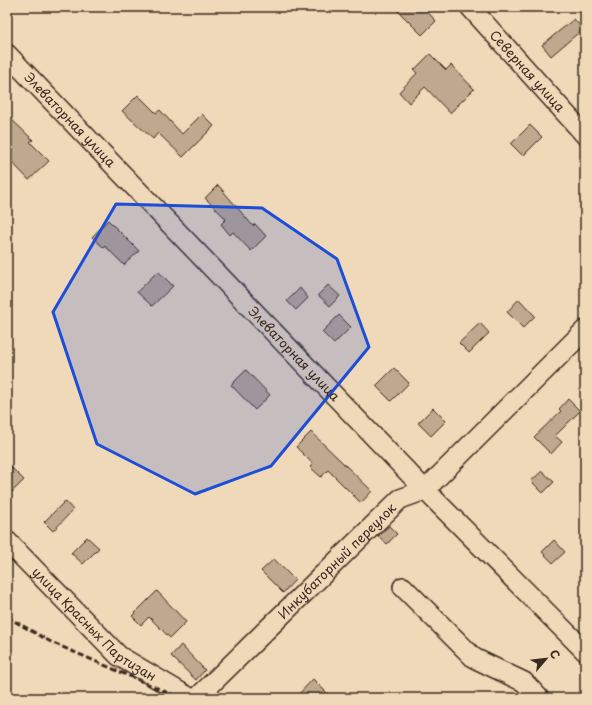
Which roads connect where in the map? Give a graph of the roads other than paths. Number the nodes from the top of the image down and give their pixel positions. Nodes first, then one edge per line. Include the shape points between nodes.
1 (476, 9) edge
2 (7, 54) edge
3 (585, 135) edge
4 (585, 330) edge
5 (425, 490) junction
6 (7, 541) edge
7 (403, 587) dead end
8 (585, 651) edge
9 (190, 698) edge
10 (197, 698) edge
11 (540, 698) edge

1 - 3 street, Северная улица
2 - 5 street, Элеваторная улица
4 - 5 street, Инкубаторный переулок
5 - 8 street, Элеваторная улица
5 - 10 street, Инкубаторный переулок via 400,499
6 - 9 street, улица Красных Партизан via 119,656
7 - 11 street via 474,658 524,682

